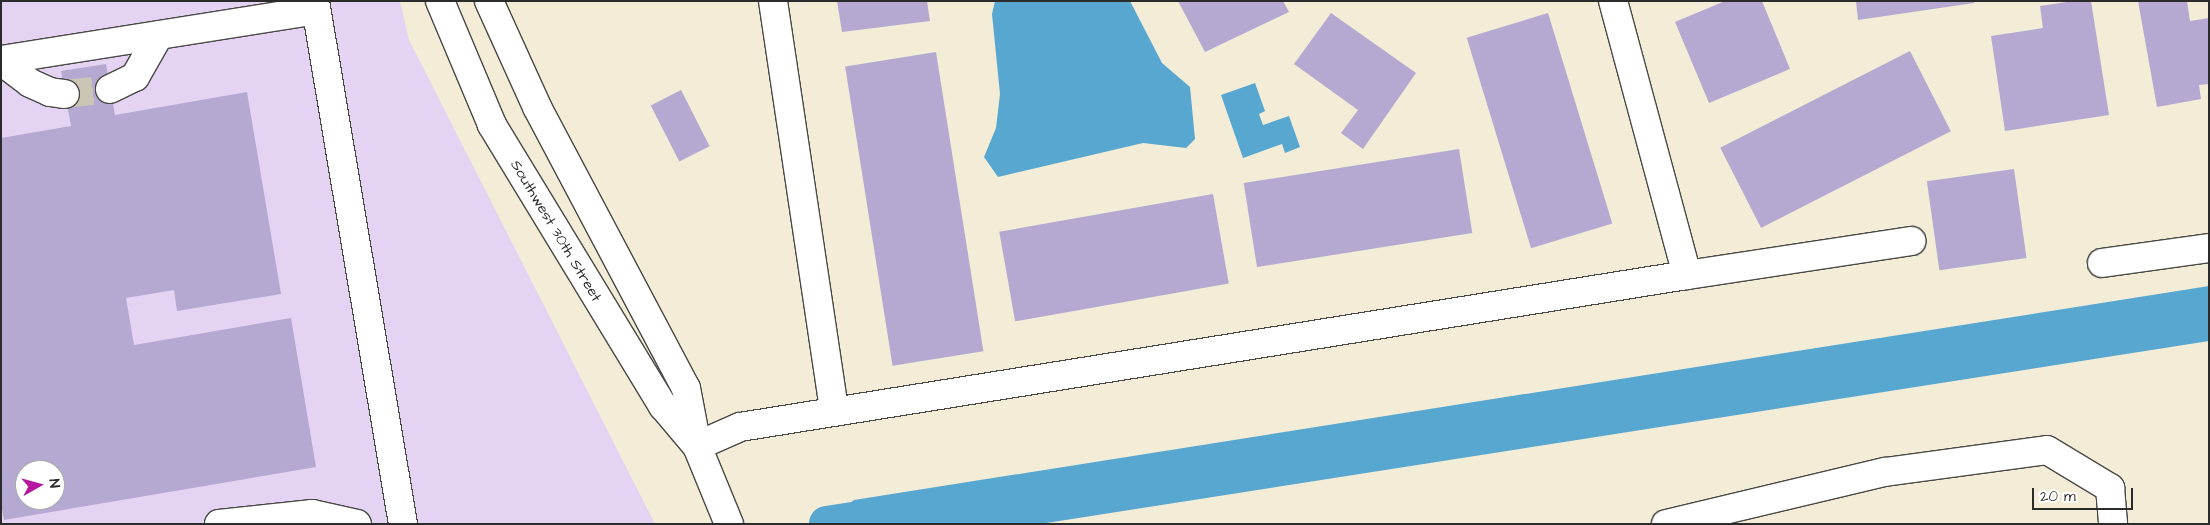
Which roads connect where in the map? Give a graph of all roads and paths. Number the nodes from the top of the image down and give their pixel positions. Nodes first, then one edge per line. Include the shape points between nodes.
1 (440, 1) edge
2 (489, 1) edge
3 (773, 1) edge
4 (1613, 1) edge
5 (316, 6) edge
6 (159, 35) junction
7 (1, 61) edge
8 (110, 90) tunnel mouth
9 (65, 94) tunnel mouth
10 (1911, 241) dead end
11 (2209, 248) edge
12 (2102, 264) dead end
13 (1687, 275) junction
14 (834, 411) junction
15 (698, 446) junction
16 (219, 524) edge
17 (357, 524) edge
18 (403, 524) edge
19 (729, 524) edge
20 (1666, 524) edge
21 (2113, 524) edge

1 - 15 street, Southwest 30th Street via 492,125 663,406
2 - 15 street, Southwest 30th Street via 537,107 686,388
3 - 14 street
4 - 13 street
5 - 6 street
5 - 18 street
6 - 7 street
6 - 8 street via 135,77
7 - 9 street via 30,83 50,92
10 - 13 street
11 - 12 street
13 - 14 street
14 - 15 street via 740,427
15 - 19 street, Southwest 30th Street
16 - 17 street via 312,514
20 - 21 street via 1885,472 2047,450 2110,488

